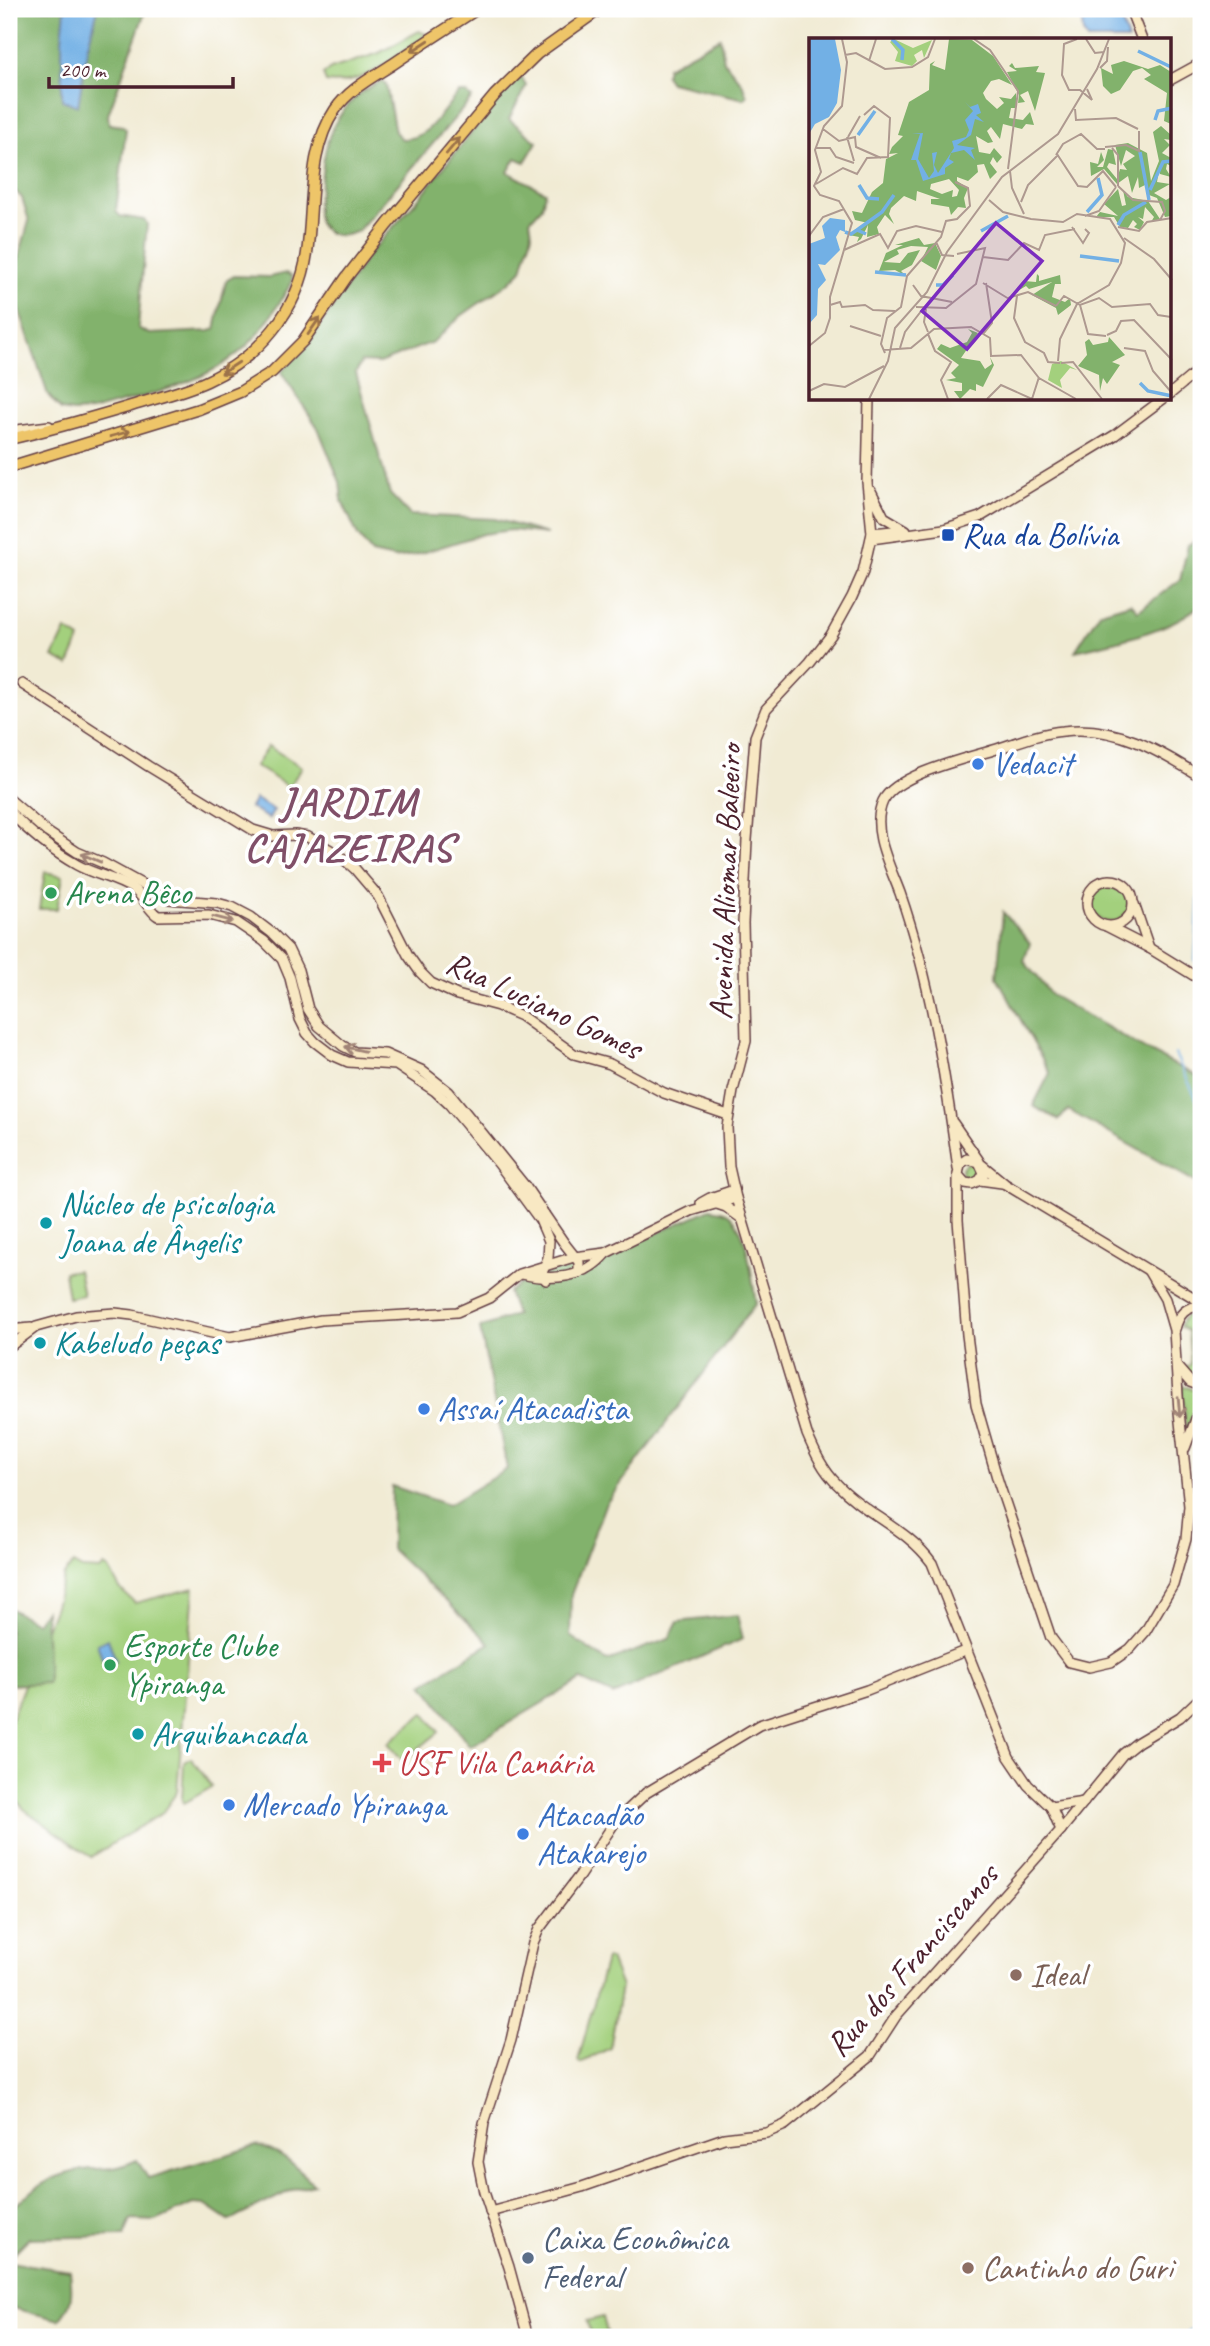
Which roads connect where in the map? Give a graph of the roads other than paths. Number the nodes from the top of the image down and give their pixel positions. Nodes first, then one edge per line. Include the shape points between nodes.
1 (477, 9) edge
2 (600, 9) edge
3 (1130, 9) edge
4 (1141, 38) edge
5 (1201, 63) edge
6 (1172, 79) edge
7 (1201, 368) edge
8 (1172, 392) edge
9 (869, 401) edge
10 (1160, 401) edge
11 (64, 425) junction
12 (9, 431) edge
13 (9, 439) edge
14 (11, 468) edge
15 (867, 482) junction
16 (903, 533) junction
17 (871, 536) junction
18 (866, 562) junction
19 (23, 684) dead end
20 (1200, 776) edge
21 (9, 799) edge
22 (9, 811) edge
23 (167, 897) junction
24 (1134, 903) junction
25 (152, 909) junction
26 (167, 918) junction
27 (1104, 925) junction
28 (1149, 948) junction
29 (1201, 980) edge
30 (728, 1115) junction
31 (952, 1122) junction
32 (980, 1163) junction
33 (729, 1167) junction
34 (958, 1172) junction
35 (976, 1182) junction
36 (1005, 1184) junction
37 (735, 1194) junction
38 (712, 1200) junction
39 (959, 1200) junction
40 (742, 1219) junction
41 (607, 1253) junction
42 (574, 1257) junction
43 (545, 1265) junction
44 (1147, 1270) junction
45 (579, 1273) junction
46 (519, 1274) junction
47 (545, 1280) junction
48 (1201, 1304) edge
49 (36, 1327) junction
50 (1174, 1330) junction
51 (9, 1331) edge
52 (9, 1347) edge
53 (1177, 1365) junction
54 (1201, 1386) edge
55 (1201, 1406) edge
56 (1184, 1449) junction
57 (965, 1651) junction
58 (1201, 1697) edge
59 (1085, 1802) junction
60 (1051, 1807) junction
61 (1061, 1830) junction
62 (490, 2212) junction
63 (528, 2337) edge

1 -> 11 main road via 361,85 331,116 316,159 302,277 268,337 239,363 207,381
14 -> 2 main road via 221,401 272,372 303,341 387,225 495,95 537,54
3 - 4 main road
5 - 6 main road
7 - 8 main road
9 - 15 main road, Avenida Aliomar Baleeiro
10 - 16 main road via 1115,435 980,517 955,527
11 - 12 main road
11 - 13 main road
15 - 16 main road via 884,517
15 - 17 main road, Avenida Aliomar Baleeiro
16 - 17 main road
16 - 18 main road via 881,545
17 - 18 main road, Avenida Aliomar Baleeiro
18 - 30 main road, Avenida Aliomar Baleeiro via 831,635 766,709 757,728 744,915 746,1041
19 - 30 main road, Rua Luciano Gomes via 253,830 308,837 339,855 378,897 408,955 431,983 521,1016 574,1054 611,1064 672,1097
20 - 31 main road via 1130,738 1075,730 1049,733 926,772 889,792 880,813 881,840 925,976
23 -> 21 main road via 77,852
22 - 25 main road via 46,845 79,866 133,889
23 - 25 main road via 155,897
23 - 26 main road via 173,906
42 -> 23 main road via 525,1186 449,1092 421,1070 385,1054 355,1052 319,1026 308,1009 288,949 272,933 232,907
24 - 27 main road via 1124,921
24 - 27 main road via 1123,883 1100,882 1087,901 1091,916
24 - 28 main road
25 - 26 main road
26 -> 43 main road via 209,915 236,922 282,959 300,1019 315,1042 348,1062 396,1065 435,1091 499,1164 540,1220 549,1241
27 - 28 main road
28 - 29 main road
30 - 33 main road, Avenida Aliomar Baleeiro
31 - 32 main road
31 - 34 main road
32 - 34 main road via 967,1159
32 - 35 main road via 984,1173
32 - 36 main road
33 - 37 main road, Avenida Aliomar Baleeiro
33 - 38 main road
34 - 35 main road via 965,1183
34 - 39 main road
35 - 36 main road
35 - 39 main road
36 - 44 main road
37 - 38 main road
37 - 40 main road, Avenida Aliomar Baleeiro
38 - 40 main road
38 - 41 main road
39 - 56 main road via 976,1404 1051,1638 1069,1662 1101,1666 1122,1655 1144,1632 1173,1585 1186,1539 1189,1506
40 - 57 main road, Avenida Aliomar Baleeiro via 815,1453 842,1489 924,1552 940,1581
41 - 42 main road
41 - 45 main road
42 - 43 main road
42 - 45 main road via 580,1264
43 - 46 main road
43 - 47 main road via 541,1273
44 - 48 main road
44 - 50 main road via 1165,1299
45 - 47 main road
46 - 47 main road
46 - 49 main road via 489,1298 457,1311 321,1320 242,1336 115,1313 76,1316
48 - 50 main road via 1186,1308
49 - 51 main road
49 - 52 main road
50 - 53 main road
53 - 54 main road via 1190,1382
53 -> 56 main road
55 - 56 main road
57 - 60 main road, Avenida Aliomar Baleeiro via 1015,1768
57 - 62 main road via 748,1730 646,1793 615,1822 533,1943 511,2040 480,2136 478,2162
58 - 59 main road, Rua dos Franciscanos via 1180,1717 1123,1754
59 - 60 main road
59 - 61 main road, Rua dos Franciscanos
60 - 61 main road
61 - 62 main road, Rua dos Franciscanos via 895,2016 870,2056 785,2125 766,2133 724,2138 582,2187
62 - 63 main road

